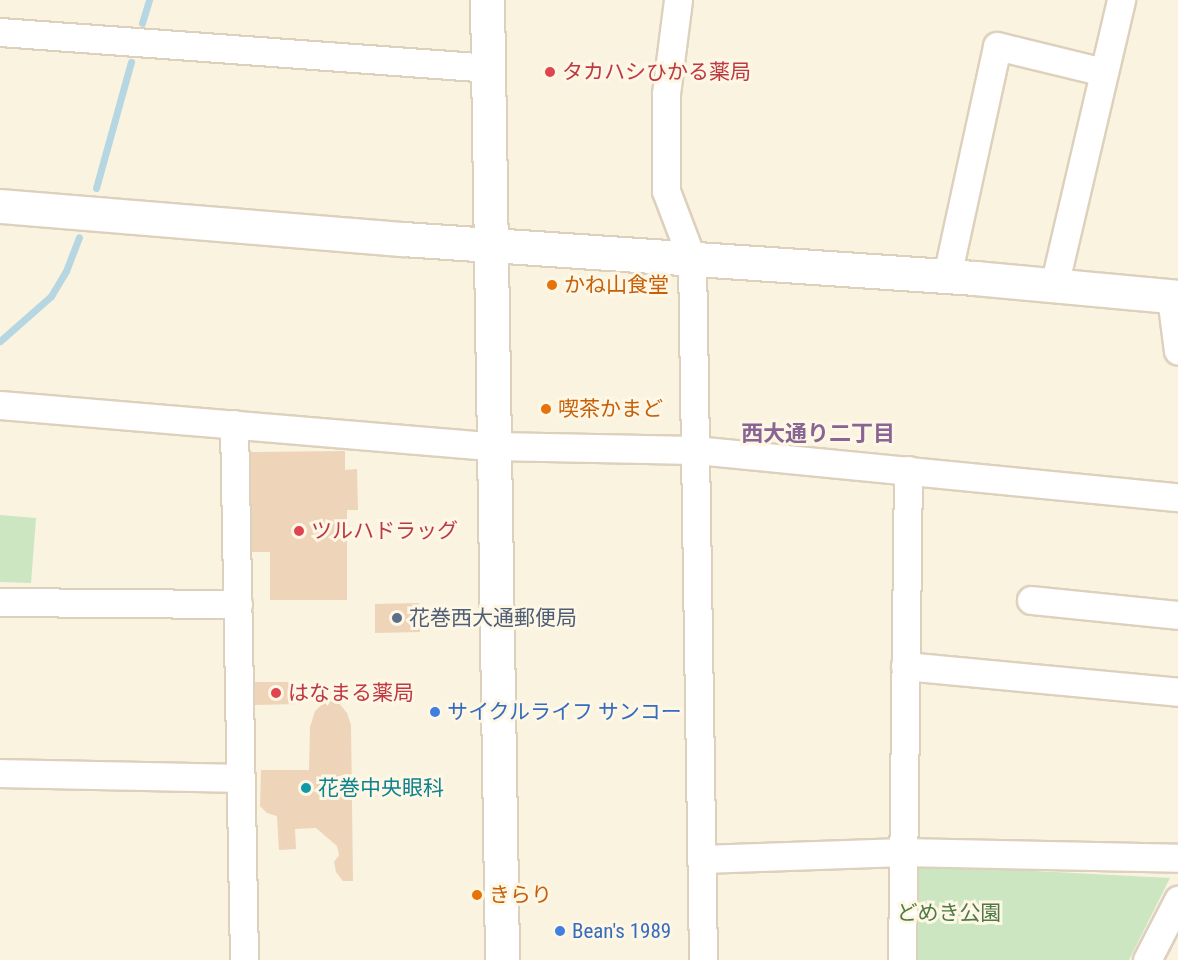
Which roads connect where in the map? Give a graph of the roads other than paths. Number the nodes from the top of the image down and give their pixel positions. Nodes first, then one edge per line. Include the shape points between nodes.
1 (487, 0) edge
2 (678, 0) edge
3 (1121, 0) edge
4 (0, 32) edge
5 (489, 68) junction
6 (1104, 72) junction
7 (0, 206) edge
8 (491, 244) junction
9 (692, 259) junction
10 (947, 276) junction
11 (1054, 286) junction
12 (1174, 297) edge
13 (1178, 351) edge
14 (0, 405) edge
15 (234, 424) junction
16 (492, 446) junction
17 (695, 450) junction
18 (908, 470) junction
19 (1178, 496) edge
20 (1031, 600) dead end
21 (0, 602) edge
22 (238, 604) junction
23 (1178, 615) edge
24 (905, 666) junction
25 (1178, 692) edge
26 (0, 773) edge
27 (241, 778) junction
28 (903, 852) junction
29 (1178, 858) edge
30 (702, 859) junction
31 (1178, 900) edge
32 (244, 960) edge
33 (502, 960) edge
34 (703, 960) edge
35 (902, 960) edge
36 (1147, 960) edge

1 - 5 street
2 - 9 street via 666,94 666,190
3 - 6 street
4 - 5 street
5 - 8 street
6 - 10 street via 996,46
6 - 11 street
7 - 8 street
8 - 9 street
8 - 16 street
9 - 10 street
9 - 17 street
10 - 11 street
11 - 12 street
12 - 13 street
14 - 15 street
15 - 16 street
15 - 22 street
16 - 17 street
16 - 33 street
17 - 18 street
17 - 30 street
18 - 19 street
18 - 24 street
20 - 23 street
21 - 22 street
22 - 27 street
24 - 25 street
24 - 28 street
26 - 27 street
27 - 32 street
28 - 29 street
28 - 30 street
28 - 35 street
30 - 34 street
31 - 36 street

